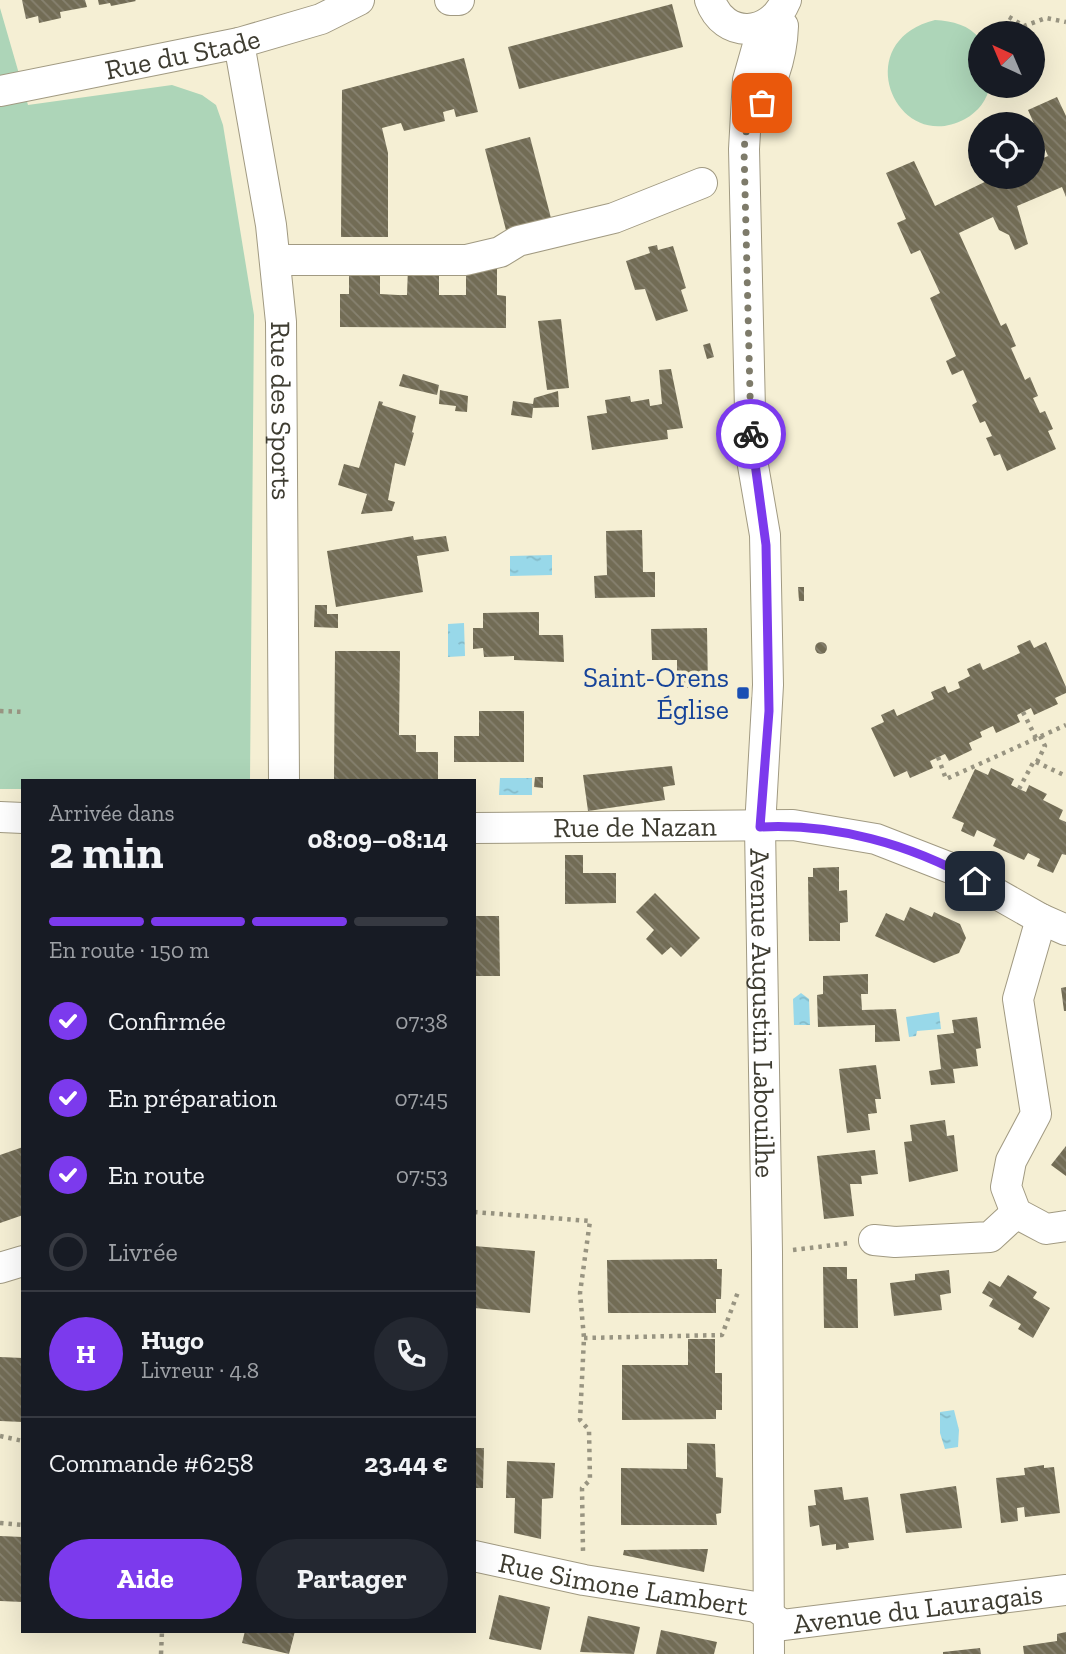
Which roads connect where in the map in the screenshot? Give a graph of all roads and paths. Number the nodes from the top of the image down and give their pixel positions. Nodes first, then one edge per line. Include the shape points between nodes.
1 (359, 0) edge
2 (450, 0) edge
3 (459, 0) edge
4 (717, 11) edge
5 (775, 15) edge
6 (1009, 18) dead end
7 (1066, 22) edge
8 (239, 43) junction
9 (748, 80) junction
10 (0, 91) edge
11 (747, 125) junction
12 (702, 183) dead end
13 (275, 260) junction
14 (0, 711) edge
15 (24, 712) dead end
16 (1023, 712) dead end
17 (1066, 725) edge
18 (1038, 737) junction
19 (938, 757) dead end
20 (1037, 762) junction
21 (1066, 776) edge
22 (284, 779) edge
23 (1019, 789) dead end
24 (0, 817) edge
25 (21, 818) edge
26 (760, 827) junction
27 (476, 828) edge
28 (1053, 924) edge
29 (476, 1212) edge
30 (1016, 1213) junction
31 (1066, 1226) edge
32 (874, 1240) joint
33 (812, 1249) dead end
34 (21, 1262) edge
35 (0, 1268) edge
36 (767, 1276) junction
37 (584, 1338) junction
38 (0, 1436) edge
39 (21, 1441) edge
40 (0, 1523) edge
41 (21, 1525) edge
42 (476, 1556) edge
43 (584, 1580) junction
44 (1066, 1590) edge
45 (770, 1618) junction
46 (162, 1633) edge
47 (161, 1654) edge
48 (769, 1654) edge

1 - 8 street, Rue du Stade via 321,19
2 - 3 street
4 - 5 street via 736,28
4 - 9 street, Avenue Augustin Labouilhe
5 - 9 street, Avenue Augustin Labouilhe
5 - 11 street via 783,26 782,50 762,103
6 - 7 path via 1024,26 1046,18
8 - 10 street, Rue du Stade
8 - 13 street, Rue des Sports
9 - 11 street, Avenue Augustin Labouilhe
11 - 26 street, Avenue Augustin Labouilhe via 751,454 765,536 768,685
12 - 13 street via 614,218 518,241 500,252 466,260
13 - 22 street, Rue des Sports via 281,322
14 - 15 path
16 - 18 path
17 - 18 path
18 - 19 path via 946,779
18 - 20 path via 1045,746
20 - 21 path
20 - 23 path
24 - 25 street
26 - 27 street, Rue de Nazan
26 - 28 street, Rue de Nazan via 793,825 876,839 953,869
26 - 36 street, Avenue Augustin Labouilhe
28 - 30 street via 1018,999 1036,1114 1011,1161 1006,1187
29 - 37 path via 590,1221 580,1293
30 - 31 street via 1046,1229
30 - 32 street via 990,1237
32 - 33 path
34 - 35 street
36 - 37 path via 742,1283 722,1335
36 - 45 street, Avenue Augustin Labouilhe
37 - 43 path via 580,1420 589,1430 590,1480 582,1488
38 - 39 path
40 - 41 path
42 - 43 street, Rue Simone Lambert
43 - 45 street, Rue Simone Lambert via 756,1606
44 - 45 street, Avenue du Lauragais via 783,1625
45 - 48 street, Avenue Augustin Labouilhe
46 - 47 path

